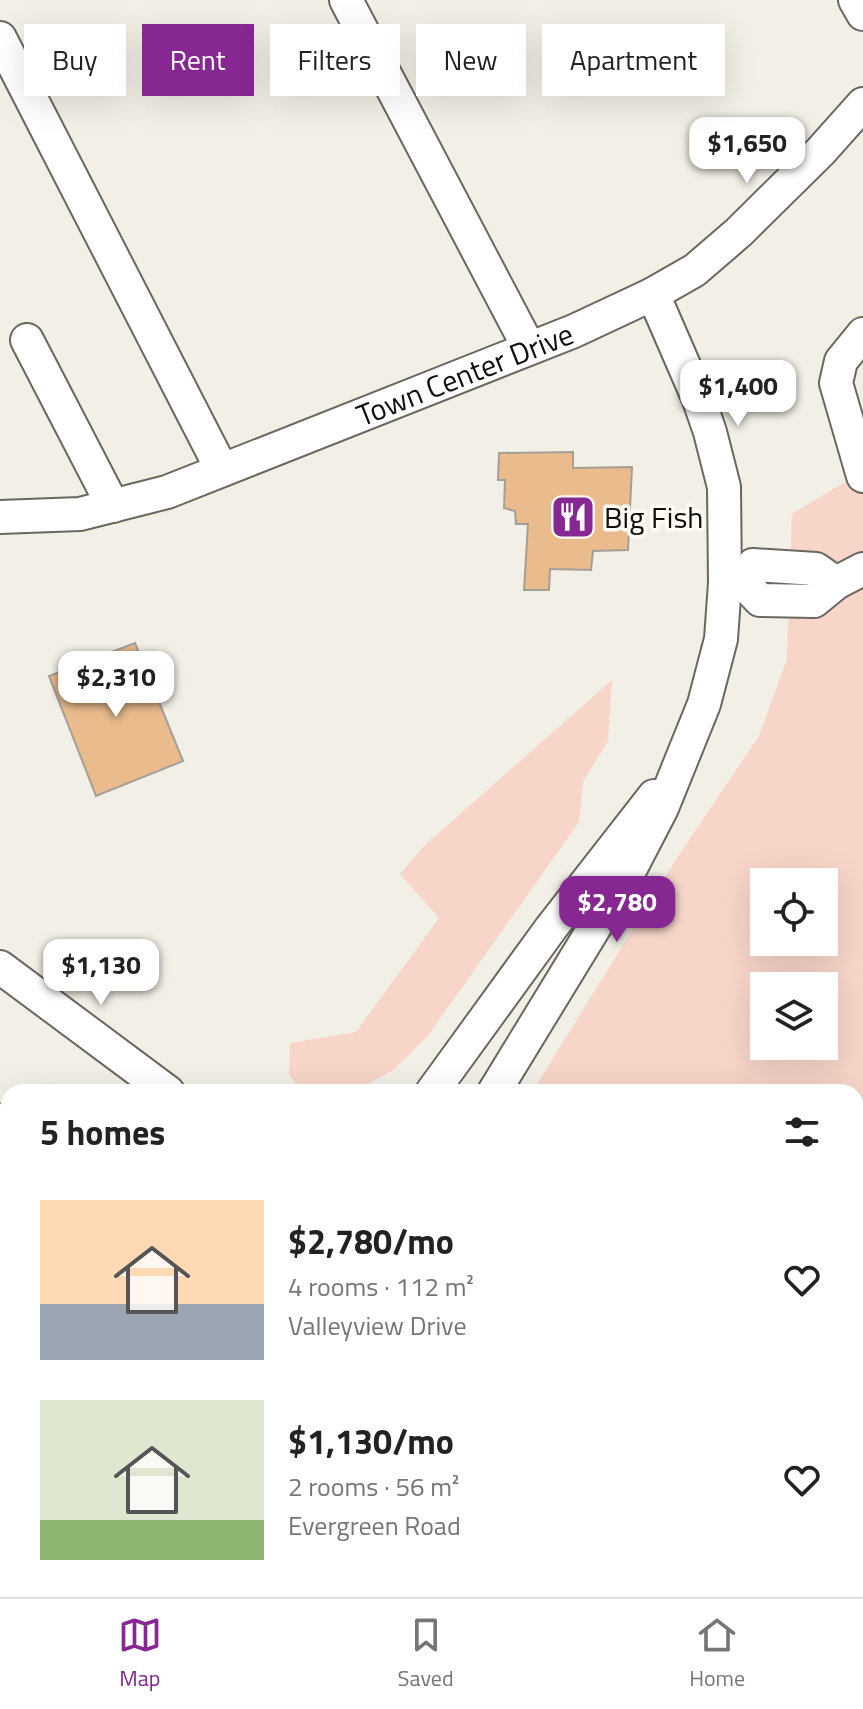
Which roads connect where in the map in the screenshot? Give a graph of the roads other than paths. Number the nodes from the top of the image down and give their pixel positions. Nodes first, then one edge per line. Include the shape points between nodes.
1 (346, 0) edge
2 (855, 0) edge
3 (863, 14) edge
4 (0, 38) edge
5 (863, 104) edge
6 (653, 294) junction
7 (863, 334) edge
8 (27, 340) dead end
9 (529, 348) junction
10 (222, 470) junction
11 (863, 476) edge
12 (113, 506) junction
13 (0, 517) edge
14 (850, 576) edge
15 (734, 583) junction
16 (679, 766) junction
17 (0, 967) edge
18 (157, 1084) edge
19 (434, 1084) edge
20 (499, 1084) edge

1 - 9 street
2 - 3 street
4 - 10 street
5 - 6 street, Town Center Drive via 739,232 695,270
6 - 9 street, Town Center Drive
6 - 15 street via 710,432 724,487
7 - 11 street via 841,361 836,383
8 - 12 street
9 - 10 street, Town Center Drive
10 - 12 street, Town Center Drive
12 - 13 street, Town Center Drive via 65,515
14 - 15 street via 753,565
15 - 16 street via 704,704
16 - 19 street
16 - 20 street via 632,866
17 - 18 street

